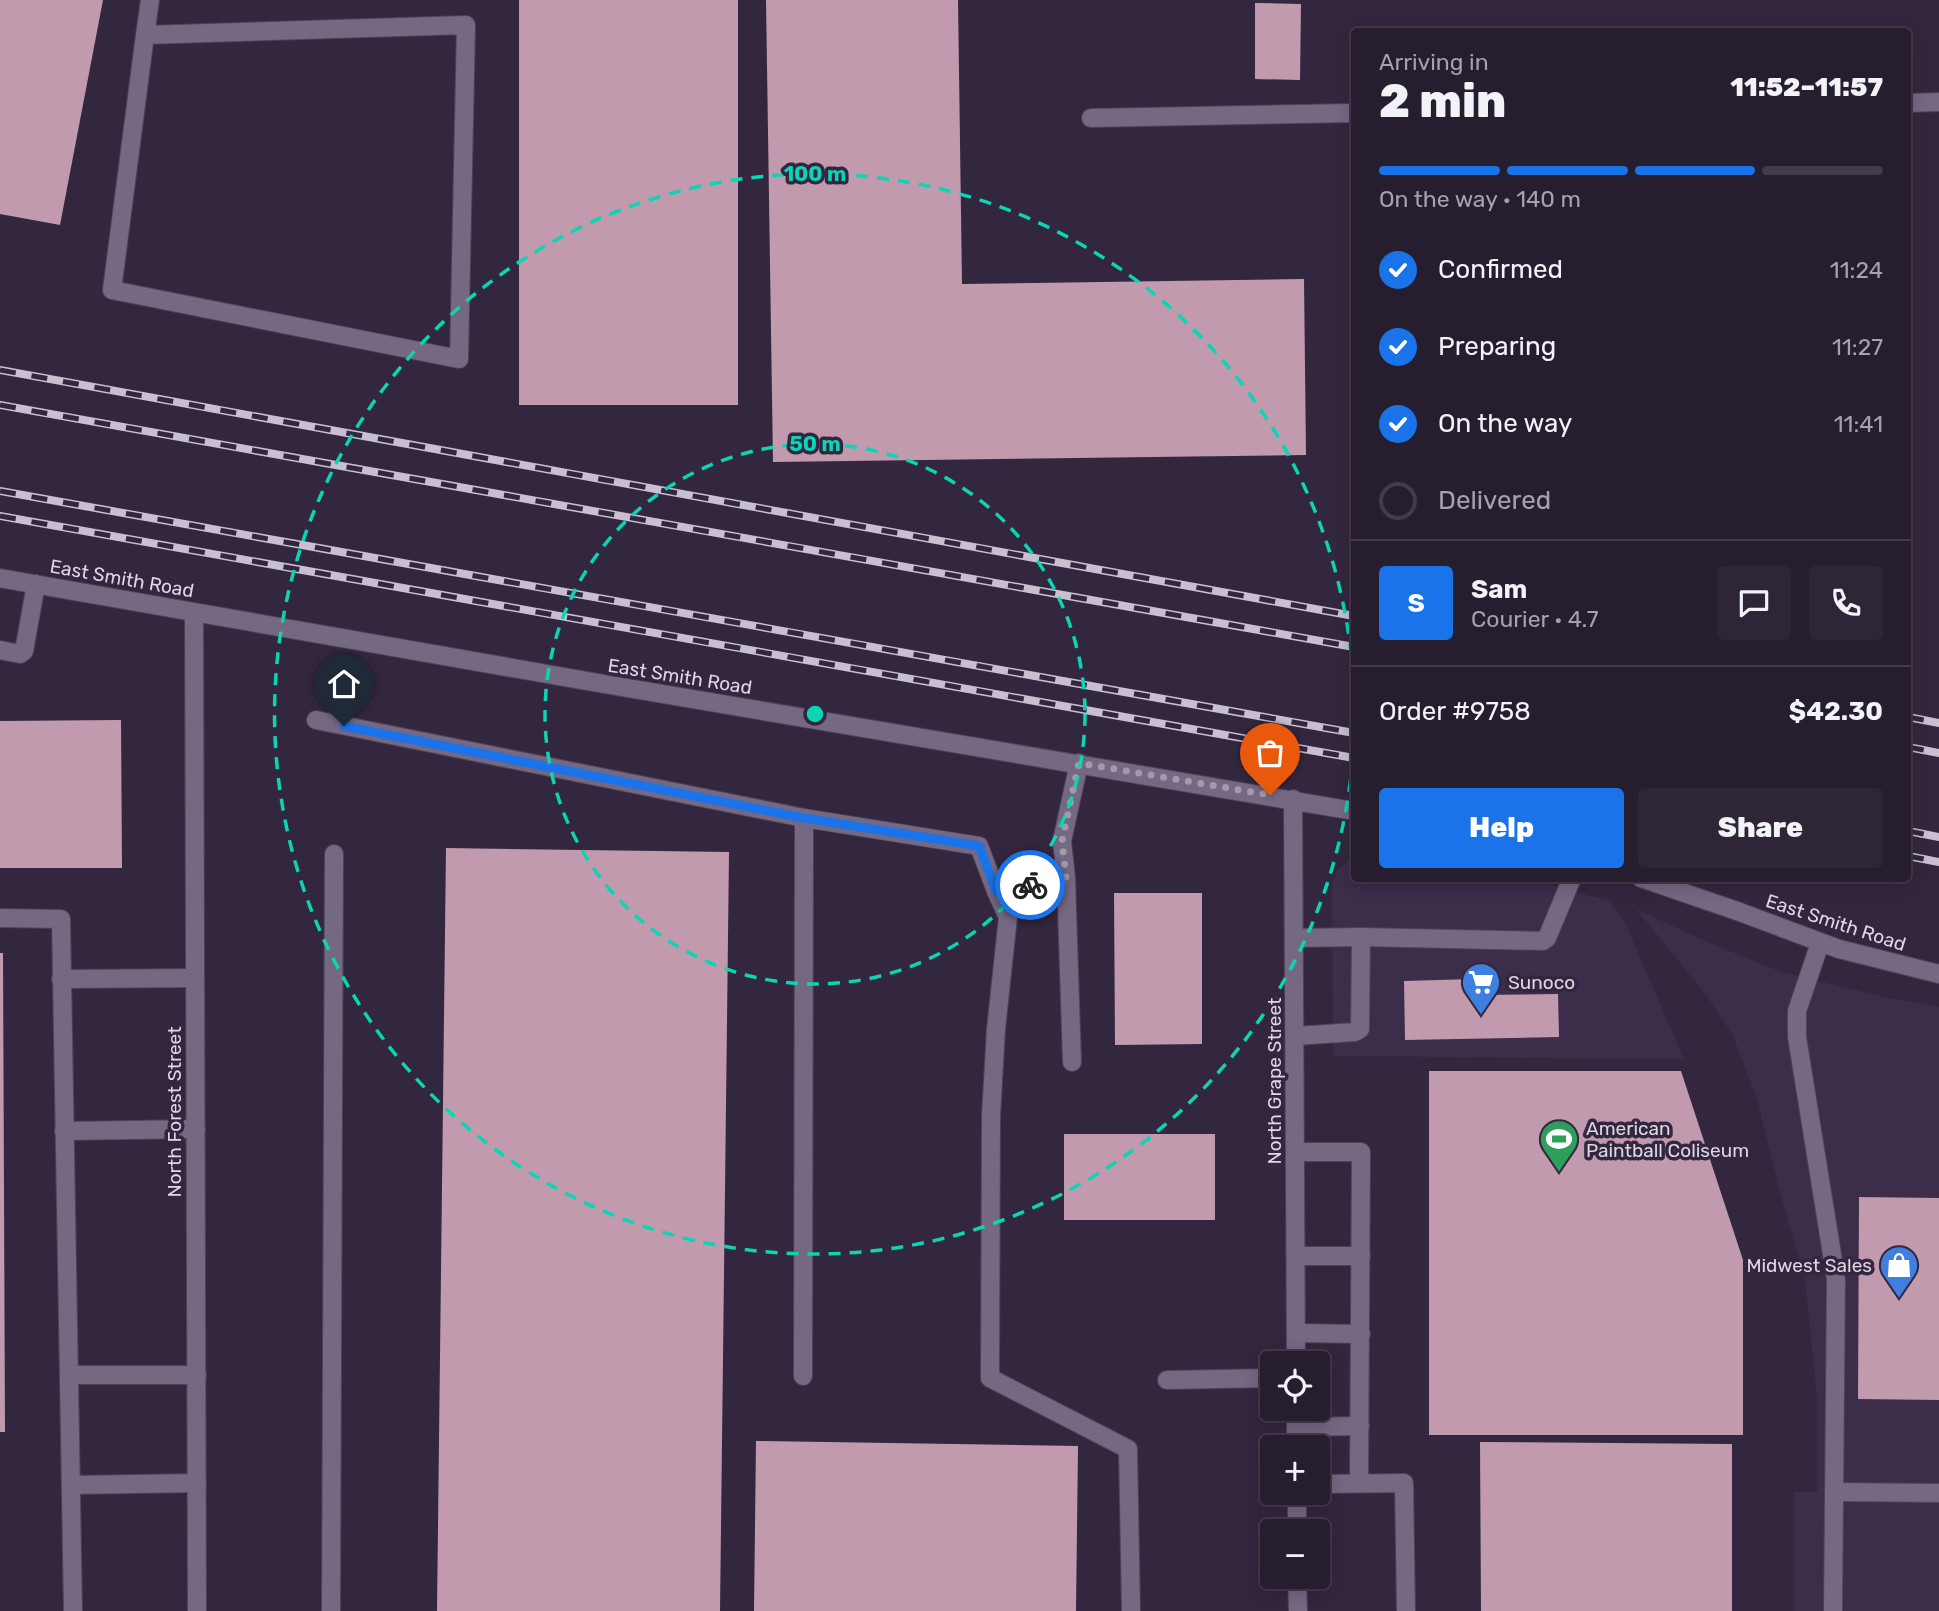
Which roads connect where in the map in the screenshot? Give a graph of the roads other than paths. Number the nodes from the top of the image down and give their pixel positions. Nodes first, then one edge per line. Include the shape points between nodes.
1 (150, 0) edge
2 (145, 35) junction
3 (1939, 102) edge
4 (1911, 103) edge
5 (1351, 113) edge
6 (1091, 118) dead end
7 (0, 578) edge
8 (36, 584) junction
9 (194, 613) junction
10 (0, 650) edge
11 (316, 720) dead end
12 (1079, 763) junction
13 (1293, 799) junction
14 (1351, 810) edge
15 (804, 818) junction
16 (334, 854) dead end
17 (1066, 878) junction
18 (1570, 882) edge
19 (1653, 882) edge
20 (996, 891) junction
21 (0, 918) edge
22 (1361, 937) junction
23 (1294, 938) junction
24 (1820, 943) junction
25 (1939, 974) edge
26 (195, 978) junction
27 (61, 979) junction
28 (1295, 1036) junction
29 (1072, 1062) dead end
30 (196, 1129) junction
31 (64, 1131) junction
32 (1295, 1152) junction
33 (1361, 1255) junction
34 (1296, 1256) junction
35 (1296, 1334) junction
36 (1361, 1334) junction
37 (1296, 1351) edge
38 (197, 1375) junction
39 (69, 1376) junction
40 (803, 1376) dead end
41 (1260, 1378) edge
42 (1167, 1380) dead end
43 (1320, 1421) edge
44 (1360, 1426) junction
45 (197, 1483) junction
46 (1359, 1483) junction
47 (1330, 1484) edge
48 (71, 1485) junction
49 (1834, 1492) junction
50 (1939, 1493) edge
51 (1297, 1589) edge
52 (73, 1611) edge
53 (197, 1611) edge
54 (331, 1611) edge
55 (1131, 1611) edge
56 (1298, 1611) edge
57 (1406, 1611) edge
58 (1833, 1611) edge

1 - 2 street
2 - 2 street via 112,290 459,359 466,25
3 - 4 street
5 - 6 street
7 - 8 street, East Smith Road
8 - 9 street, East Smith Road
8 - 10 street via 24,651
9 - 12 street, East Smith Road
9 - 26 street, North Forest Street
11 - 15 street
12 - 13 street, East Smith Road
12 - 17 street via 1062,841
13 - 14 street, East Smith Road
13 - 23 street, North Grape Street
15 - 20 street via 979,846
15 - 40 street
16 - 54 street
17 - 20 street
17 - 29 street
18 - 22 street via 1543,941
19 - 24 street, East Smith Road
20 - 55 street via 1008,917 991,1116 989,1378 1128,1449
21 - 27 street via 61,919
22 - 23 street
22 - 28 street via 1360,1029
23 - 28 street, North Grape Street
24 - 25 street, East Smith Road
24 - 49 street via 1797,1012 1797,1037 1836,1279
26 - 27 street
26 - 30 street, North Forest Street
27 - 31 street
28 - 32 street, North Grape Street
30 - 31 street
30 - 38 street, North Forest Street
31 - 39 street
32 - 33 street via 1361,1152
32 - 34 street, North Grape Street
33 - 34 street
33 - 36 street
34 - 35 street, North Grape Street
35 - 36 street
35 - 37 street, North Grape Street
36 - 44 street
38 - 39 street
38 - 45 street, North Forest Street
39 - 48 street
41 - 42 street
43 - 44 street
44 - 46 street
45 - 48 street
45 - 53 street, North Forest Street
46 - 47 street
46 - 57 street via 1405,1483
48 - 52 street
49 - 50 street
49 - 58 street
51 - 56 street

